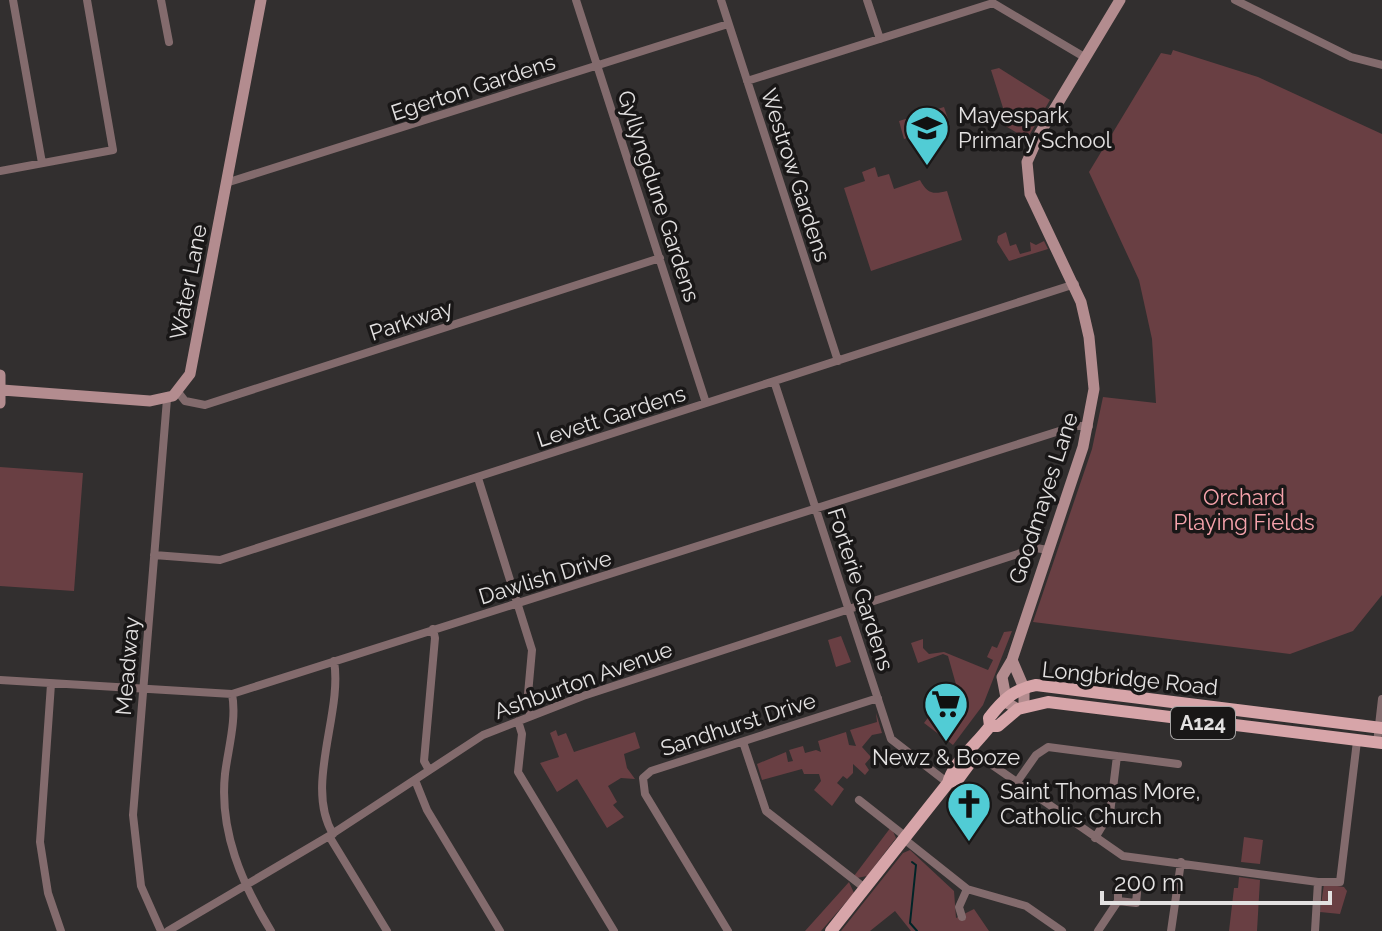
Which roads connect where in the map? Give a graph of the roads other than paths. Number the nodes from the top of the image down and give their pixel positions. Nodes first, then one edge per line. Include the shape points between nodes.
1 (13, 0) edge
2 (87, 0) edge
3 (161, 0) edge
4 (261, 0) edge
5 (576, 0) edge
6 (721, 0) edge
7 (867, 0) edge
8 (1120, 0) edge
9 (1235, 0) edge
10 (985, 2) edge
11 (728, 24) junction
12 (880, 39) junction
13 (169, 42) dead end
14 (1086, 58) junction
15 (1382, 65) edge
16 (598, 66) junction
17 (747, 81) junction
18 (42, 163) junction
19 (0, 171) edge
20 (229, 182) junction
21 (660, 258) junction
22 (1075, 284) junction
23 (838, 361) junction
24 (0, 375) edge
25 (774, 381) junction
26 (2, 390) junction
27 (178, 392) junction
28 (167, 399) junction
29 (0, 403) edge
30 (706, 403) junction
31 (1089, 426) junction
32 (478, 478) junction
33 (816, 510) junction
34 (1048, 550) junction
35 (154, 555) junction
36 (518, 604) junction
37 (849, 608) junction
38 (433, 629) junction
39 (1012, 660) junction
40 (334, 661) junction
41 (0, 680) edge
42 (51, 684) junction
43 (1024, 688) junction
44 (143, 690) junction
45 (232, 694) junction
46 (878, 698) junction
47 (1005, 699) junction
48 (1148, 699) junction
49 (1382, 699) edge
50 (1021, 708) junction
51 (1146, 715) junction
52 (531, 716) junction
53 (518, 721) junction
54 (990, 726) junction
55 (1380, 727) edge
56 (1357, 741) junction
57 (743, 742) junction
58 (1380, 743) edge
59 (970, 753) junction
60 (1117, 756) junction
61 (1178, 764) dead end
62 (429, 770) junction
63 (415, 780) junction
64 (1017, 782) junction
65 (948, 783) junction
66 (859, 800) dead end
67 (331, 835) junction
68 (905, 838) junction
69 (1095, 838) junction
70 (1181, 862) junction
71 (1318, 882) junction
72 (244, 886) junction
73 (866, 889) junction
74 (967, 889) junction
75 (1137, 893) dead end
76 (962, 917) dead end
77 (61, 931) edge
78 (161, 931) edge
79 (168, 931) edge
80 (271, 931) edge
81 (387, 931) edge
82 (500, 931) edge
83 (614, 931) edge
84 (728, 931) edge
85 (831, 931) edge
86 (1062, 931) edge
87 (1098, 931) edge
88 (1171, 931) edge
89 (1315, 931) edge

1 - 18 street
2 - 18 street via 113,150
3 - 13 street
4 - 20 main road, Water Lane
5 - 16 street, Gyllyngdune Gardens
6 - 11 street, Westrow Gardens
7 - 12 street
8 - 14 main road, Goodmayes Lane
9 - 15 street via 1351,57
10 - 12 street
10 - 14 street via 1001,5
11 - 16 street, Egerton Gardens
11 - 17 street, Westrow Gardens
12 - 17 street
14 - 22 main road, Goodmayes Lane via 1033,147 1026,173 1030,194
16 - 20 street, Egerton Gardens
16 - 21 street, Gyllyngdune Gardens
17 - 23 street, Westrow Gardens
18 - 19 street
20 - 27 main road, Water Lane via 190,374
21 - 27 street, Parkway via 205,405 185,401
21 - 30 street, Gyllyngdune Gardens
22 - 23 street, Levett Gardens
22 - 31 main road, Goodmayes Lane via 1093,366
23 - 25 street, Levett Gardens
24 - 26 main road
25 - 30 street, Levett Gardens
25 - 33 street, Forterie Gardens
26 - 28 main road
26 - 29 main road
27 - 28 main road
28 - 35 street, Meadway
30 - 32 street, Levett Gardens
31 - 33 street, Dawlish Drive via 1075,426
31 - 34 main road, Goodmayes Lane
32 - 35 street, Levett Gardens via 220,560
32 - 36 street
33 - 36 street, Dawlish Drive
33 - 37 street, Forterie Gardens
34 - 37 street, Ashburton Avenue via 1036,548
34 - 39 main road, Goodmayes Lane
35 - 44 street, Meadway
36 - 38 street, Dawlish Drive
36 - 52 street via 532,650 527,705
37 - 46 street, Forterie Gardens
37 - 52 street, Ashburton Avenue
38 - 40 street, Dawlish Drive
38 - 62 street via 424,761
39 - 43 main road
39 - 47 main road, Goodmayes Lane via 1002,677
40 - 45 street, Dawlish Drive
40 - 67 street via 324,791
41 - 42 street, Dawlish Drive
42 - 44 street, Dawlish Drive
42 - 77 street via 40,842
43 - 47 main road, Longbridge Road
43 - 48 main road, Longbridge Road / A124 via 1036,685
43 - 50 main road
44 - 45 street, Dawlish Drive
44 - 78 street, Meadway via 134,843 141,886
45 - 72 street via 227,822
46 - 57 street, Sandhurst Drive
46 - 65 street, Forterie Gardens via 893,741
47 - 50 main road
47 - 54 main road, Longbridge Road / A124 via 989,718
48 - 51 main road
48 - 55 main road, Longbridge Road / A124
49 - 55 street
50 - 51 main road, Longbridge Road / A124 via 1073,703
50 - 54 main road, Longbridge Road / A124 via 998,726
51 - 56 main road, Longbridge Road / A124
52 - 53 street, Ashburton Avenue
53 - 62 street, Ashburton Avenue via 483,735
53 - 83 street via 518,772
54 - 59 main road, Longbridge Road / A124
55 - 58 street
56 - 58 main road, Longbridge Road / A124
56 - 71 street via 1340,882
57 - 73 street via 768,814
57 - 84 street, Sandhurst Drive via 651,771 642,782
59 - 64 street
59 - 65 main road, Longbridge Road / A124 via 962,756
60 - 61 street
60 - 64 street via 1048,747
60 - 69 street via 1110,813
62 - 63 street, Ashburton Avenue
63 - 67 street, Ashburton Avenue
63 - 82 street via 427,810
64 - 69 street
65 - 68 main road, Longbridge Road / A124
66 - 68 street
67 - 72 street, Ashburton Avenue
67 - 81 street
68 - 73 main road, Longbridge Road / A124
68 - 74 street
69 - 70 street via 1123,856
70 - 71 street
70 - 88 street
71 - 89 street
72 - 79 street, Ashburton Avenue
72 - 80 street
73 - 85 main road, Longbridge Road / A124
74 - 76 street via 959,907
74 - 86 street via 1026,906
75 - 87 street via 1136,903 1118,896

